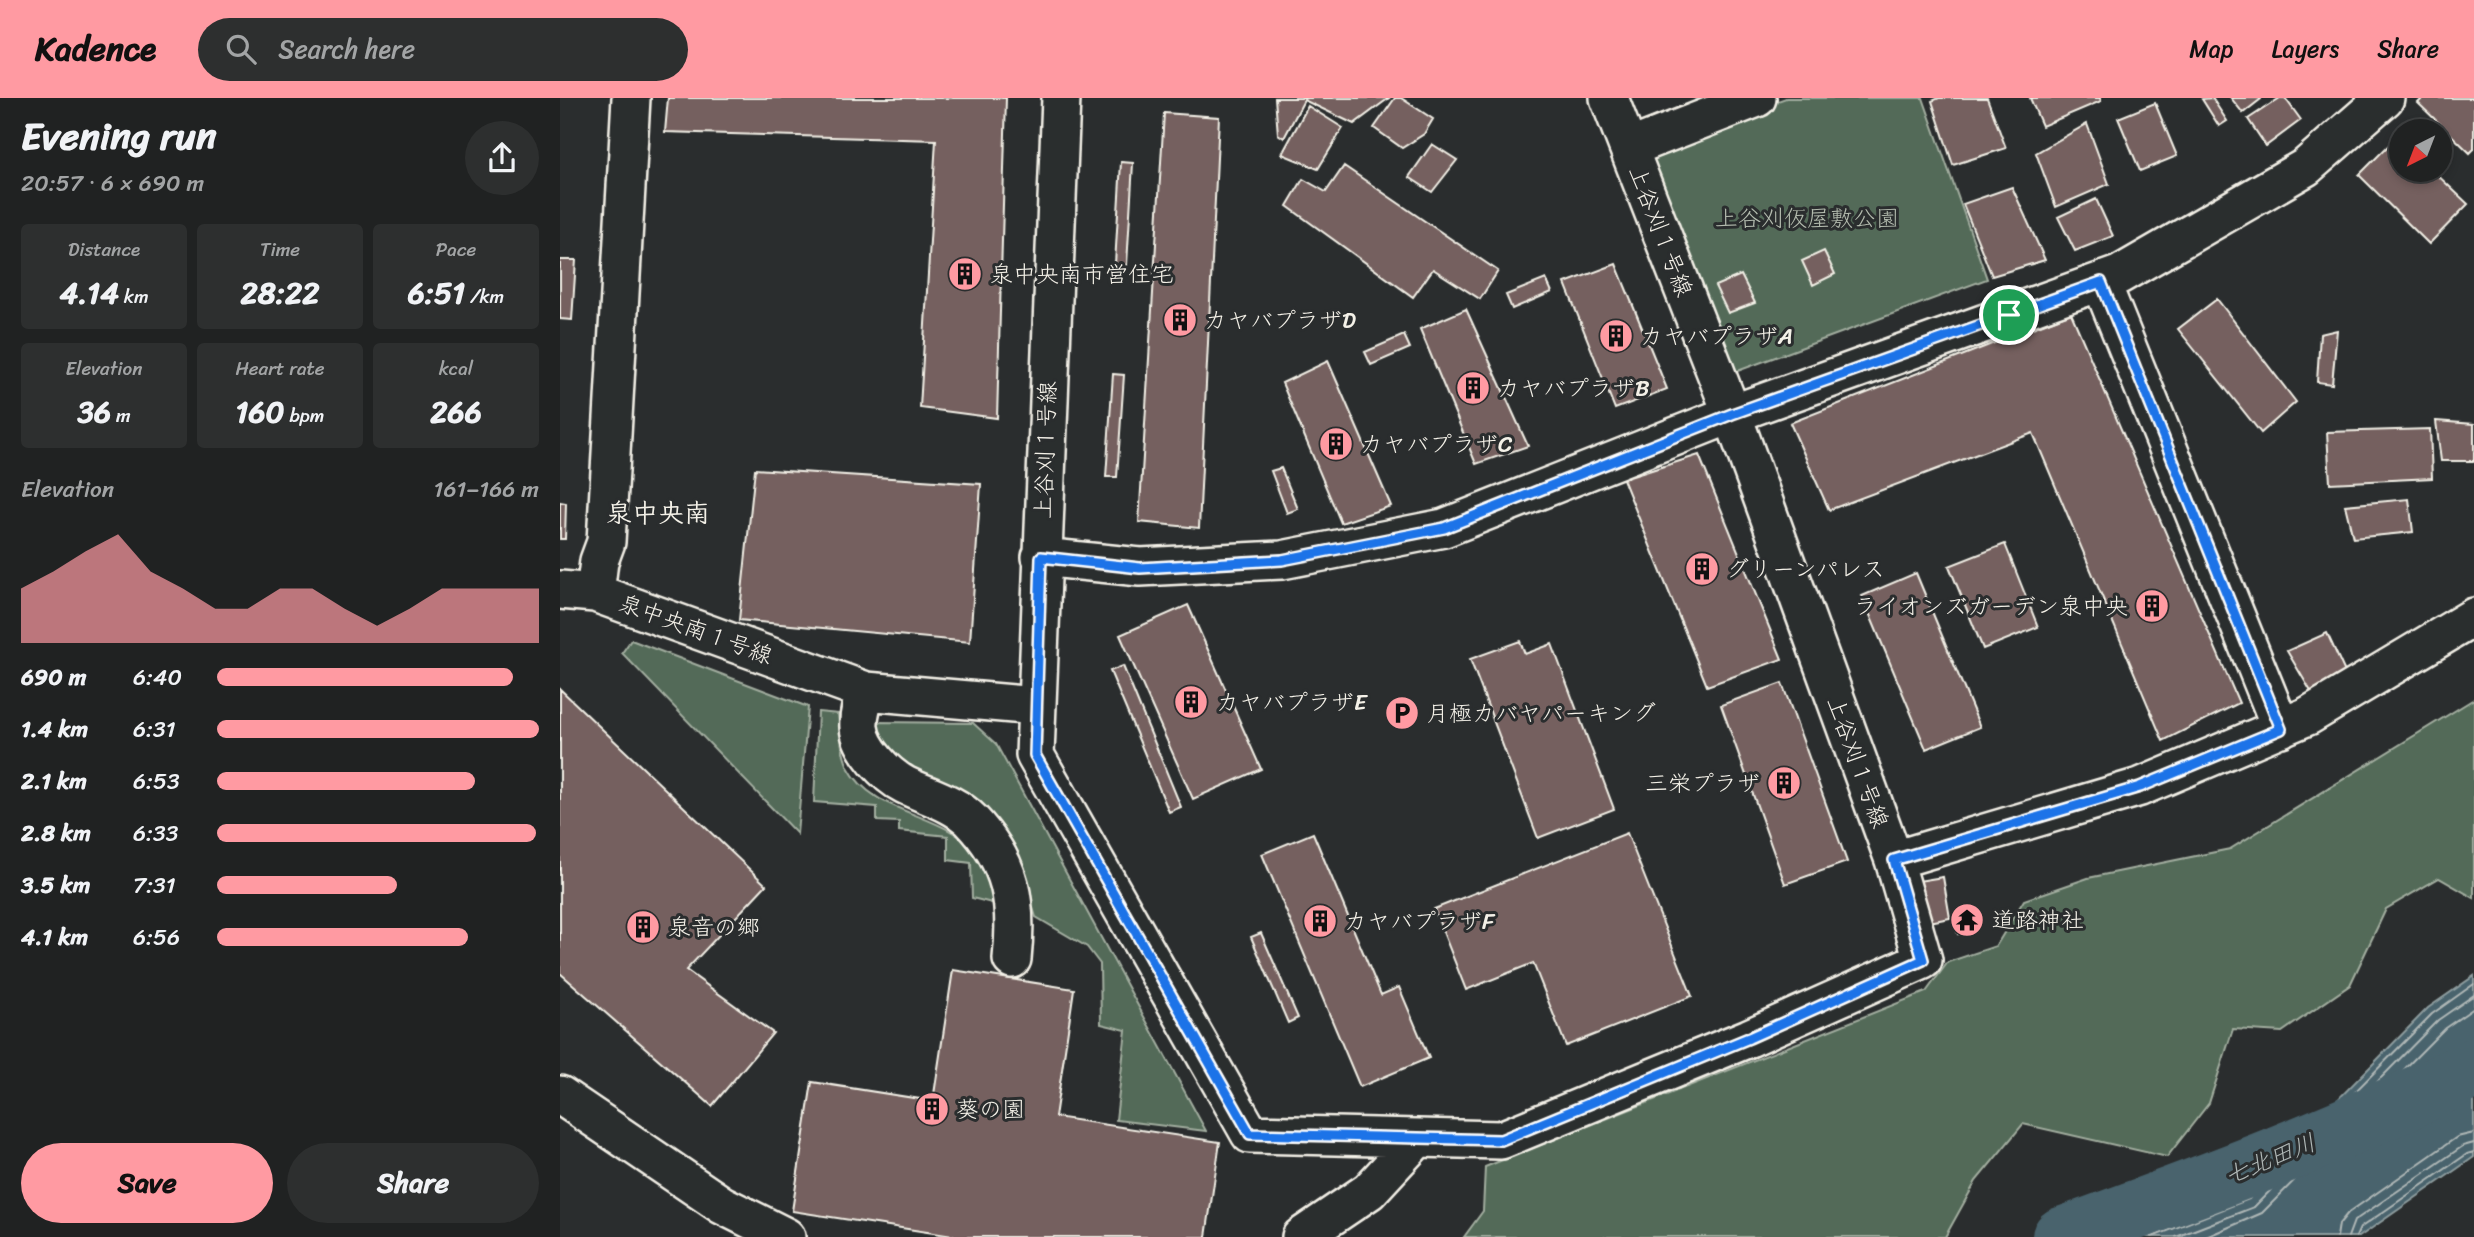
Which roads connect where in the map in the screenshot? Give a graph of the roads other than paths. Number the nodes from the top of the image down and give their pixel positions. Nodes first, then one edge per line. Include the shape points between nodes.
1 (631, 98) edge
2 (1061, 98) edge
3 (1609, 98) edge
4 (1757, 98) edge
5 (2385, 98) edge
6 (1629, 148) junction
7 (2101, 282) junction
8 (1732, 414) junction
9 (1041, 557) junction
10 (578, 591) edge
11 (2474, 617) edge
12 (866, 691) junction
13 (1036, 706) junction
14 (2281, 729) junction
15 (1894, 860) junction
16 (1012, 959) dead end
17 (560, 1095) edge
18 (1419, 1138) junction
19 (786, 1237) edge
20 (1301, 1237) edge

1 - 10 street, 泉中央南１号線 via 606,542 600,561
2 - 9 street, 上谷刈１号線
3 - 6 street, 上谷刈１号線
4 - 6 street
5 - 7 street via 2306,167
6 - 8 street, 上谷刈１号線
7 - 8 street
7 - 14 street
8 - 9 street via 1444,528 1282,560 1140,568
8 - 15 street, 上谷刈１号線
9 - 13 street, 上谷刈１号線
10 - 12 street, 泉中央南１号線
11 - 14 street
12 - 13 street, 泉中央南１号線
12 - 16 street via 859,729 874,758 901,783 934,796 970,820 1008,874 1016,914
13 - 18 street, 上谷刈１号線 via 1035,755 1250,1134
14 - 15 street via 2140,787
15 - 18 street, 上谷刈１号線 via 1923,960 1501,1140
17 - 19 street via 722,1205
18 - 20 street via 1369,1191

